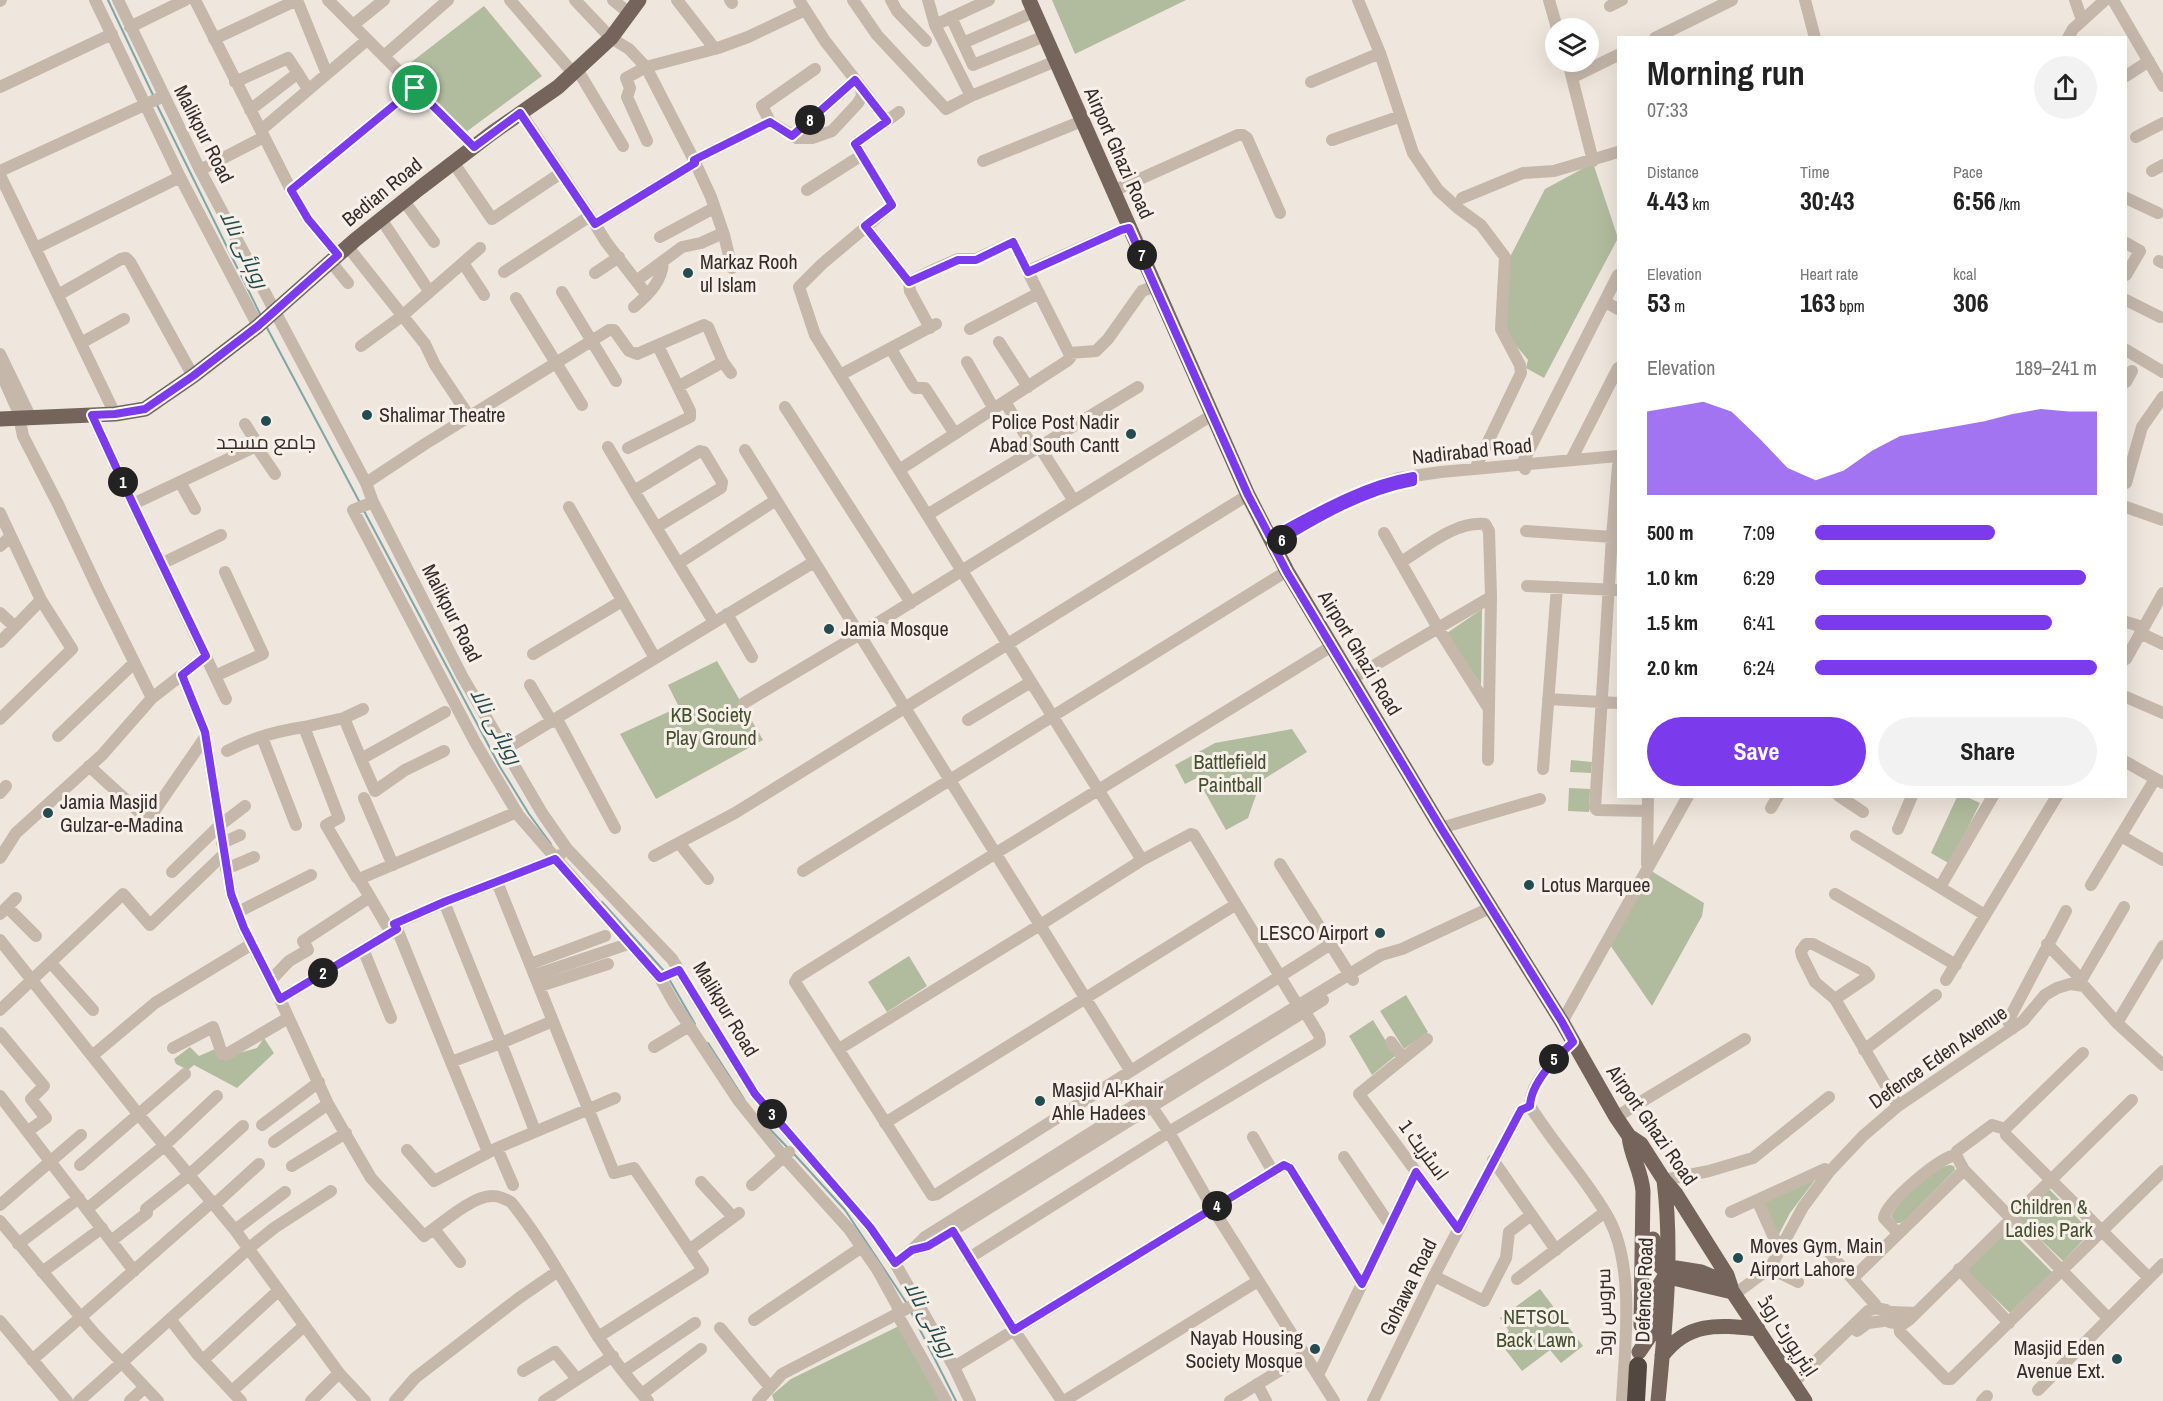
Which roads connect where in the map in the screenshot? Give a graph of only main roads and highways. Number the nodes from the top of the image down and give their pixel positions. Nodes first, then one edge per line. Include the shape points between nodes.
1 (639, 0) edge
2 (1032, 6) edge
3 (0, 419) edge
4 (1629, 1136) junction
5 (1664, 1180) junction
6 (1642, 1181) junction
7 (1668, 1274) junction
8 (1732, 1290) junction
9 (1758, 1329) junction
10 (1662, 1356) junction
11 (1639, 1359) junction
12 (1798, 1391) edge
13 (1637, 1401) edge
14 (1658, 1401) edge

1 - 3 main road, Bedian Road via 611,38 558,87 453,162 266,319 145,409
2 - 4 main road, Airport Ghazi Road via 1248,495 1287,572
4 - 5 main road, Airport Ghazi Road via 1641,1144
4 - 6 main road via 1630,1152
5 - 7 main road, Defence Road
5 - 8 main road, Airport Ghazi Road via 1702,1234
6 - 7 main road via 1649,1194 1653,1257
6 - 11 main road
7 - 8 main road via 1676,1268 1687,1269 1714,1276
7 - 10 main road, Defence Road
7 - 11 main road via 1653,1296 1650,1336
8 - 9 main road, ایئرپورٹ روڈ
9 - 10 main road via 1698,1328 1675,1340
9 - 12 main road, ایئرپورٹ روڈ
10 - 14 main road, Defence Road
11 - 13 highway

